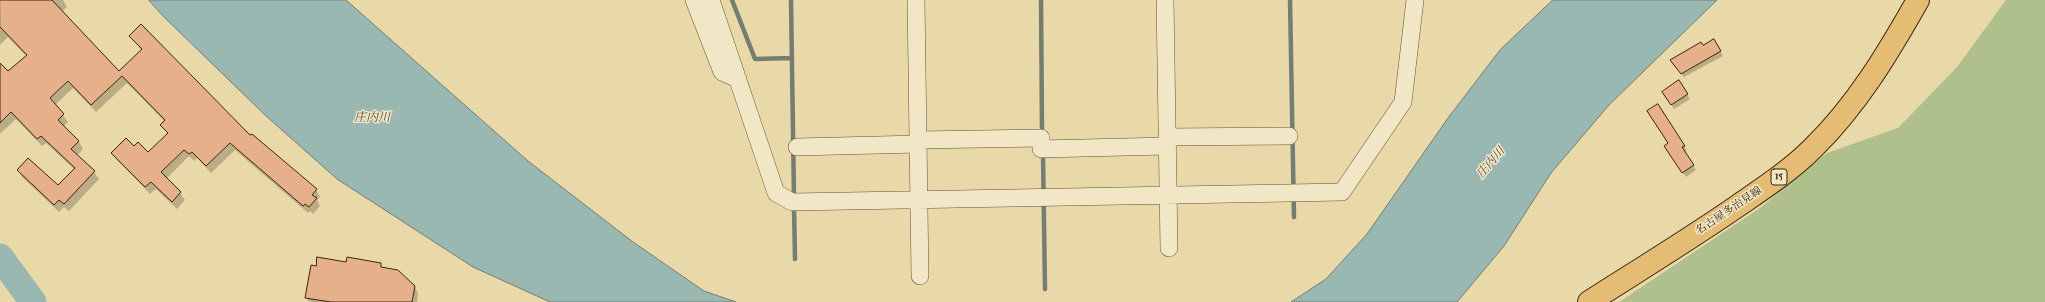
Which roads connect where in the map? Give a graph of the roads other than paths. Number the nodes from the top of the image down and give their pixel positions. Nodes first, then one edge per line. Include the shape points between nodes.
1 (694, 0) edge
2 (711, 0) edge
3 (916, 0) edge
4 (1165, 0) edge
5 (1415, 0) edge
6 (1918, 0) edge
7 (738, 79) junction
8 (1288, 136) dead end
9 (919, 142) junction
10 (1167, 142) junction
11 (798, 146) dead end
12 (1168, 196) junction
13 (920, 200) junction
14 (1169, 248) dead end
15 (920, 276) dead end
16 (1589, 302) edge

1 - 7 street via 722,72
2 - 7 street
3 - 9 street
4 - 10 street
5 - 12 street via 1403,102 1342,192
6 - 16 main road, 名古屋多治見線 / 15 via 1876,72 1847,111 1814,148 1785,174
7 - 13 street via 776,193 792,202
8 - 10 street
9 - 10 street via 1041,138 1041,149
9 - 11 street
9 - 13 street
10 - 12 street
12 - 13 street
12 - 14 street
13 - 15 street

